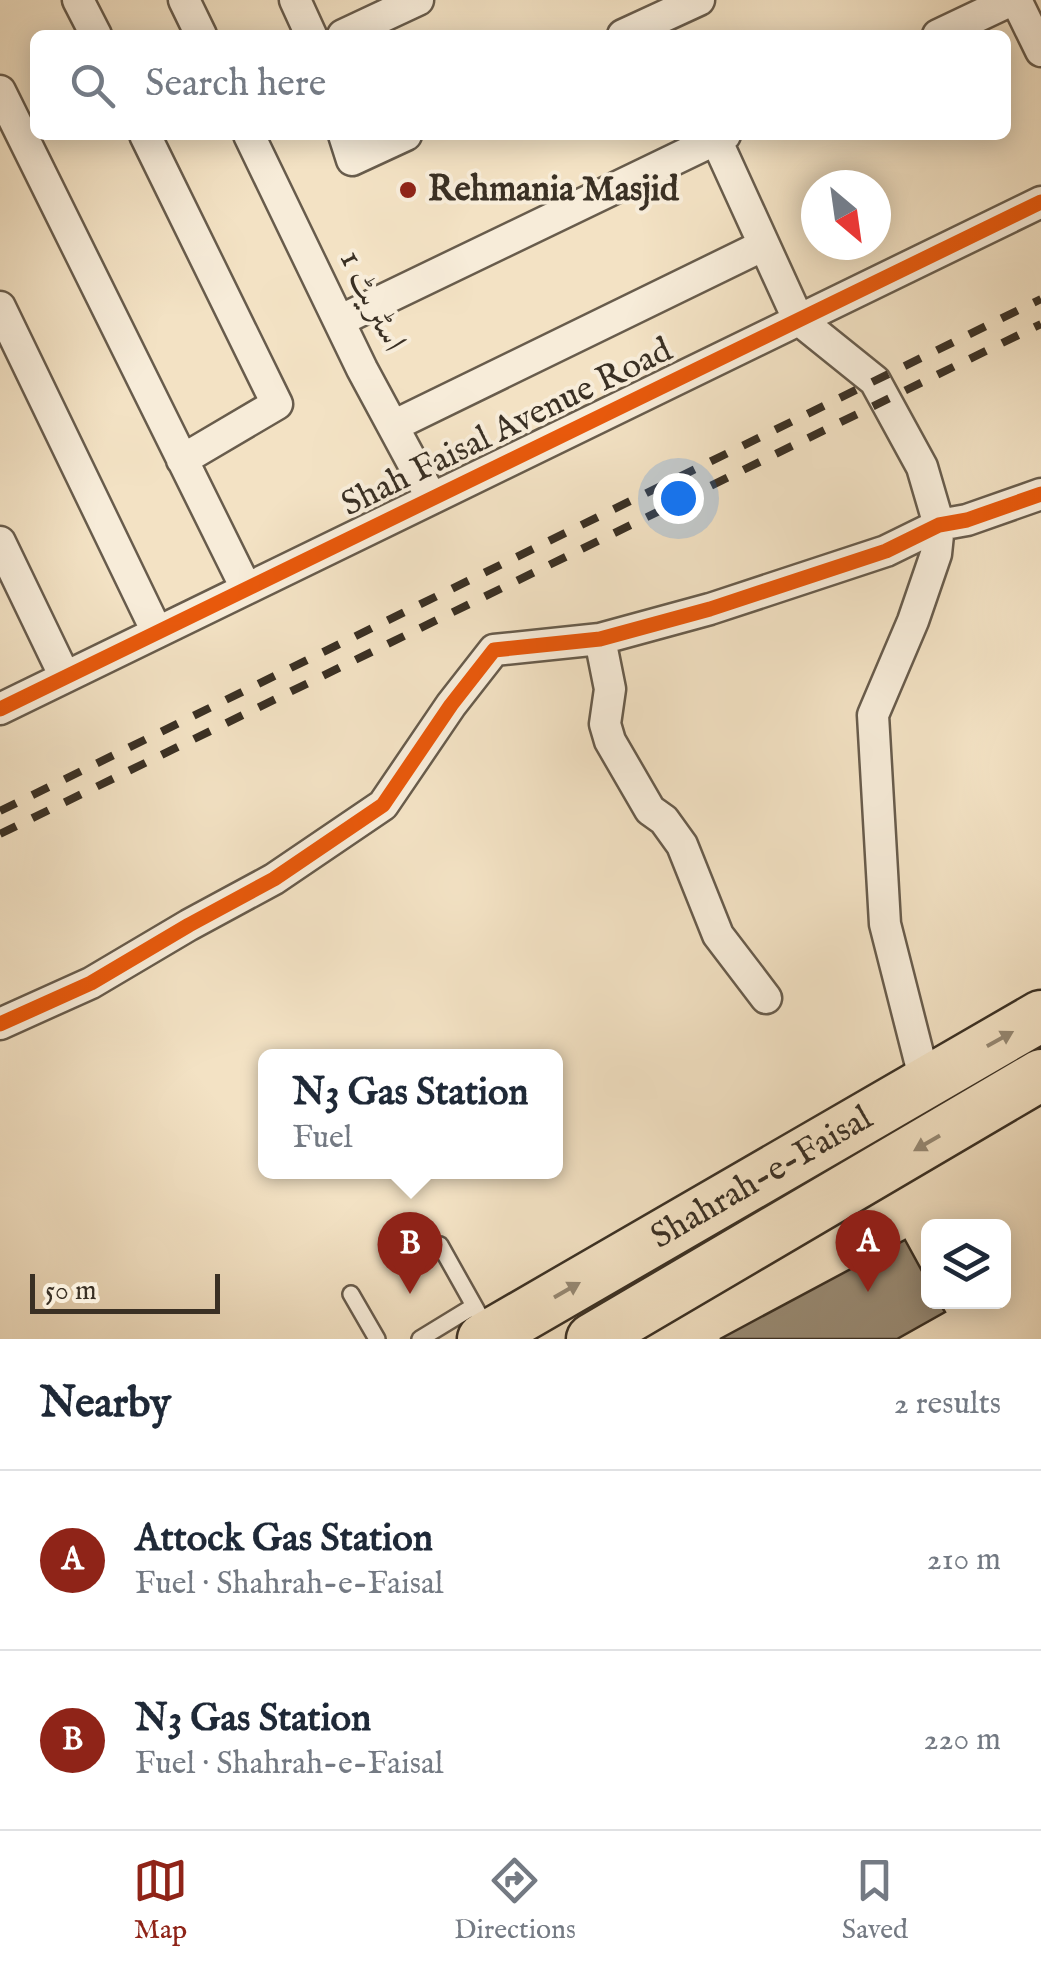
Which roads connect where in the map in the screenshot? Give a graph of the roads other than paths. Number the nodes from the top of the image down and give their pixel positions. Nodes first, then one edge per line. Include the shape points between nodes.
1 (78, 0) edge
2 (184, 0) edge
3 (295, 0) edge
4 (418, 0) edge
5 (700, 0) edge
6 (1014, 0) edge
7 (659, 18) edge
8 (93, 30) edge
9 (199, 30) edge
10 (309, 30) edge
11 (355, 30) edge
12 (634, 30) edge
13 (949, 30) edge
14 (1041, 51) edge
15 (0, 90) edge
16 (147, 140) edge
17 (251, 140) edge
18 (346, 140) edge
19 (395, 140) edge
20 (710, 140) edge
21 (720, 140) edge
22 (1041, 202) edge
23 (764, 245) junction
24 (0, 306) edge
25 (798, 319) junction
26 (340, 322) junction
27 (393, 426) junction
28 (182, 460) junction
29 (1041, 494) edge
30 (431, 498) junction
31 (939, 525) junction
32 (0, 542) edge
33 (246, 588) junction
34 (158, 632) junction
35 (600, 639) junction
36 (65, 677) junction
37 (0, 709) edge
38 (766, 998) dead end
39 (1041, 1016) edge
40 (0, 1024) edge
41 (1041, 1075) edge
42 (925, 1081) junction
43 (440, 1244) dead end
44 (351, 1294) dead end
45 (483, 1326) edge
46 (377, 1339) edge
47 (420, 1339) edge
48 (592, 1339) edge

1 - 8 street
2 - 9 street
3 - 10 street
4 - 11 street
5 - 7 street
6 - 13 street
6 - 14 street
7 - 12 street
15 - 28 street
16 - 28 street via 277,404
17 - 26 street, اسٹریٹ 1
18 - 19 street via 352,160
20 - 26 street
21 - 23 street
22 - 25 street, Shah Faisal Avenue Road
23 - 25 street
23 - 27 street
24 - 34 street
25 - 30 street, Shah Faisal Avenue Road
25 - 31 street via 875,381 922,467
26 - 27 street, اسٹریٹ 1
27 - 30 street, اسٹریٹ 1
28 - 33 street
29 - 31 street
30 - 33 street, Shah Faisal Avenue Road
31 - 35 street via 886,552
31 - 42 street via 936,554 873,715 886,924
32 - 36 street
33 - 34 street, Shah Faisal Avenue Road
34 - 36 street, Shah Faisal Avenue Road
35 - 38 street via 610,688 610,741 650,810 682,845 718,935
35 - 40 street via 494,650 383,806 274,879 90,984
36 - 37 street, Shah Faisal Avenue Road
42 -> 39 highway, Shahrah-e-Faisal
41 -> 48 highway, Shahrah-e-Faisal
45 -> 42 highway, Shahrah-e-Faisal
43 - 45 lane
44 - 46 lane
45 - 47 lane

